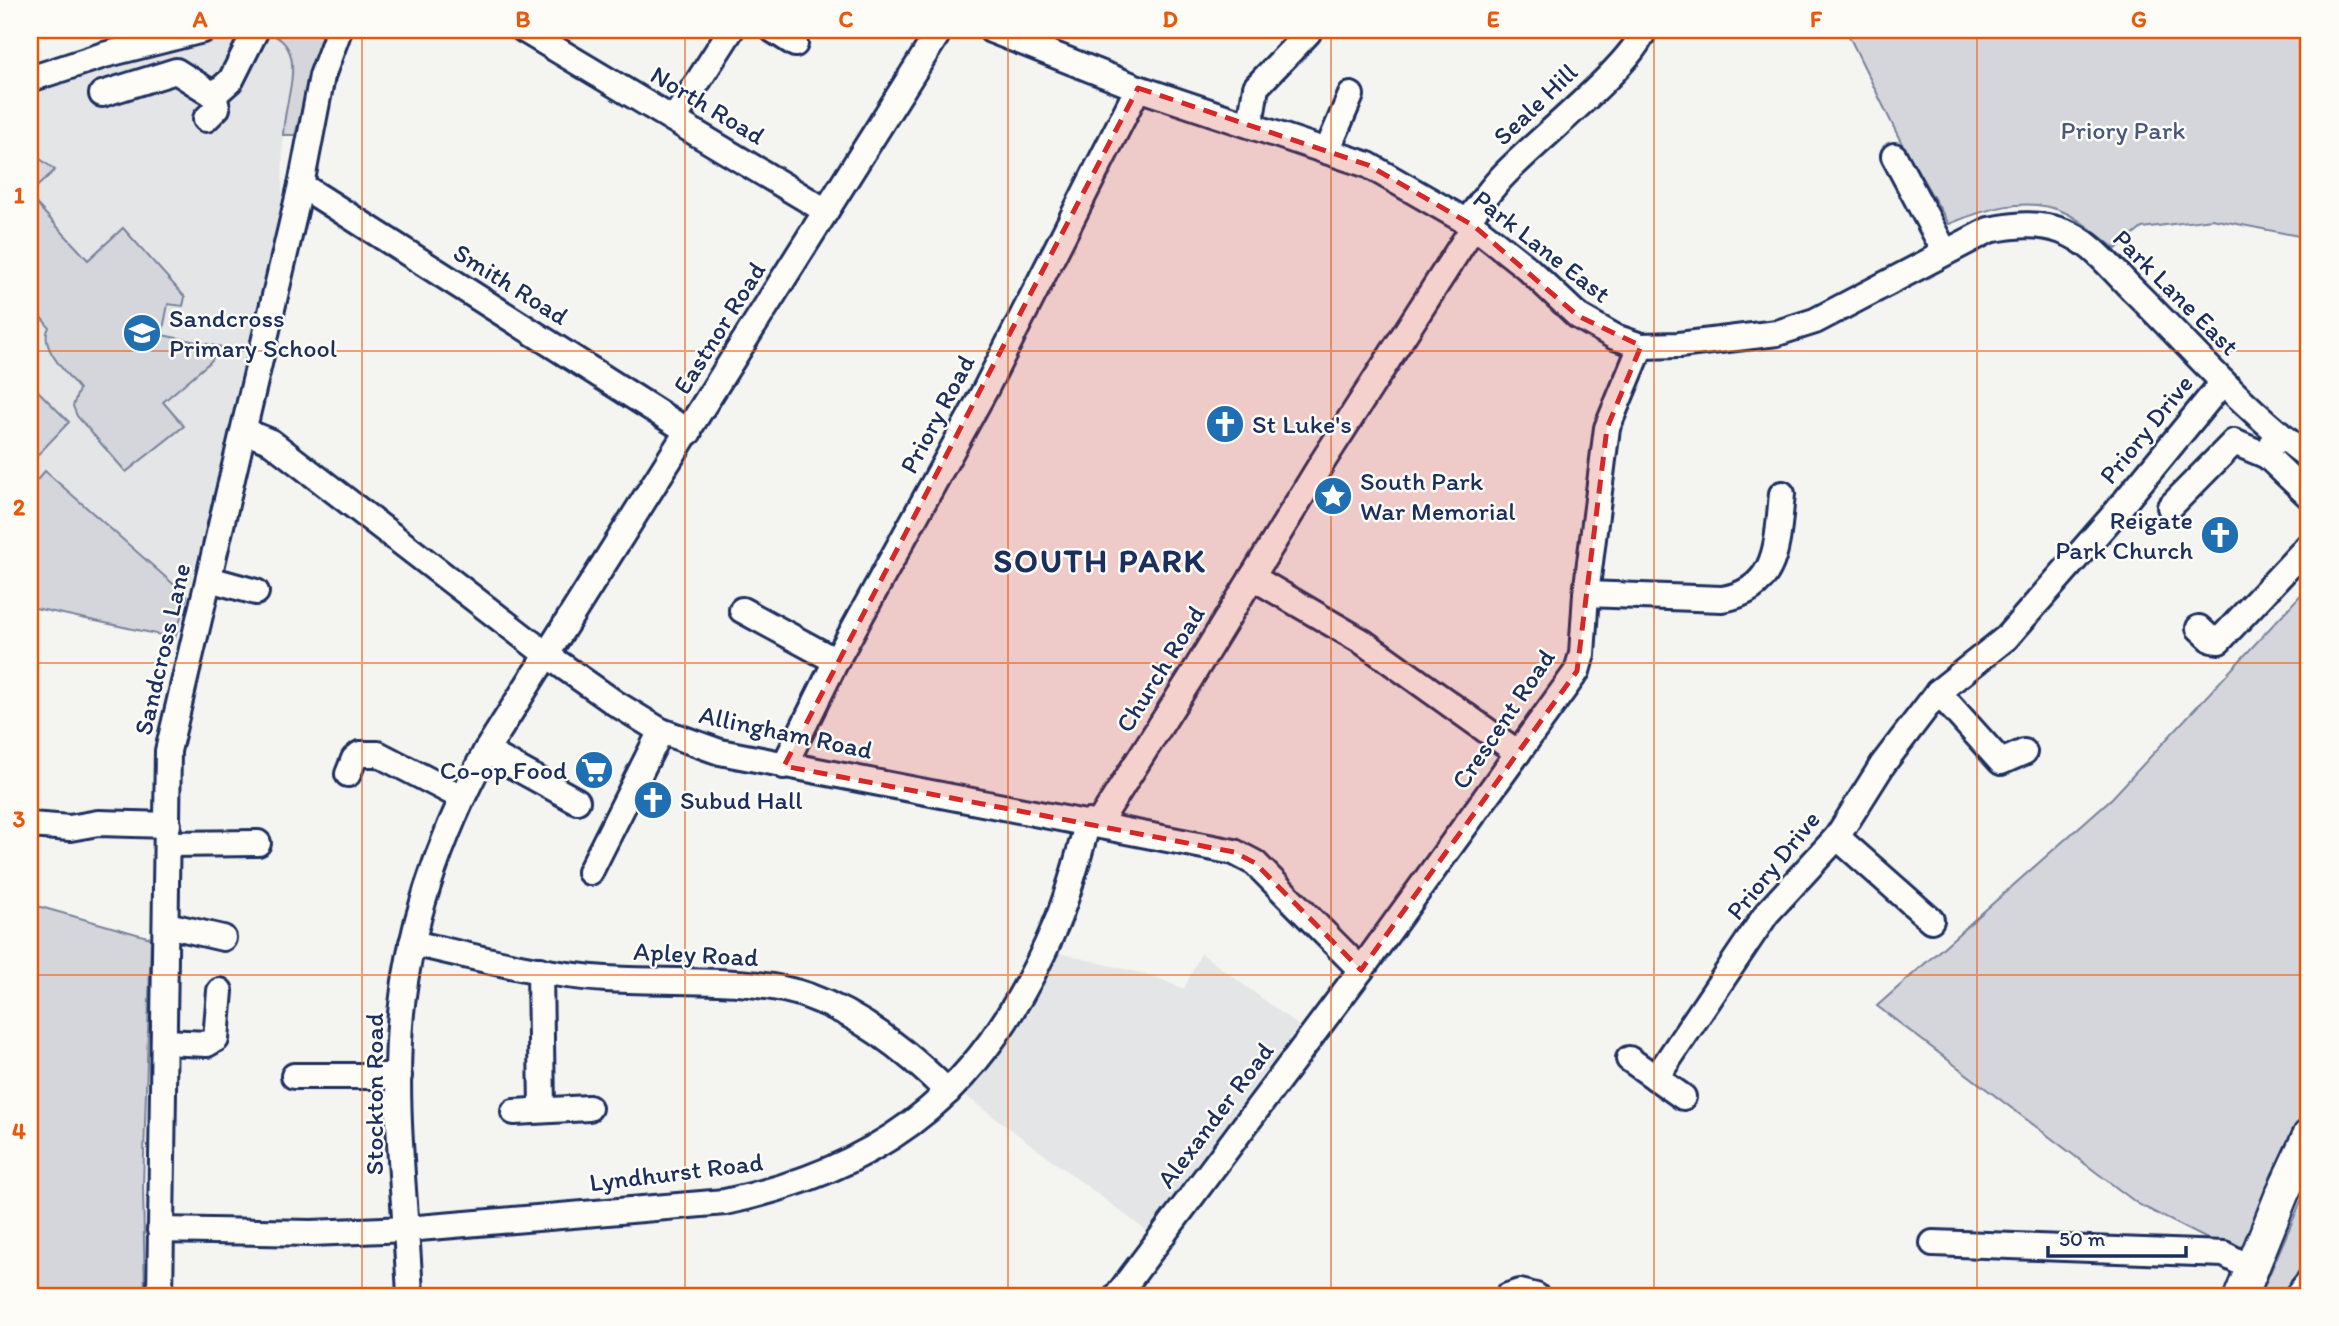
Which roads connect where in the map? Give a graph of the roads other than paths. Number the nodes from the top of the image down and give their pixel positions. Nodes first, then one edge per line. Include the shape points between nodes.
1 (203, 30) edge
2 (256, 30) edge
3 (340, 30) edge
4 (524, 30) edge
5 (731, 30) edge
6 (773, 30) edge
7 (940, 30) edge
8 (991, 30) edge
9 (1644, 30) edge
10 (1308, 33) dead end
11 (795, 44) dead end
12 (30, 79) edge
13 (1138, 88) junction
14 (102, 94) dead end
15 (1351, 94) dead end
16 (214, 95) junction
17 (206, 119) dead end
18 (674, 119) junction
19 (1250, 125) junction
20 (1327, 151) junction
21 (1894, 156) dead end
22 (301, 185) junction
23 (826, 211) junction
24 (1470, 224) junction
25 (1945, 252) junction
26 (1641, 346) junction
27 (2223, 382) junction
28 (244, 431) junction
29 (690, 432) junction
30 (2273, 446) junction
31 (2309, 457) edge
32 (1782, 494) dead end
33 (2309, 496) edge
34 (2170, 508) dead end
35 (2309, 545) edge
36 (1252, 577) junction
37 (209, 579) junction
38 (256, 592) dead end
39 (1586, 594) junction
40 (742, 610) dead end
41 (2199, 628) dead end
42 (547, 655) junction
43 (836, 661) junction
44 (1938, 692) junction
45 (661, 731) junction
46 (486, 751) junction
47 (2024, 752) dead end
48 (1518, 753) junction
49 (785, 766) junction
50 (348, 774) dead end
51 (461, 797) junction
52 (577, 801) dead end
53 (1093, 823) junction
54 (30, 824) edge
55 (168, 835) junction
56 (1837, 837) junction
57 (258, 843) dead end
58 (590, 872) dead end
59 (1931, 920) dead end
60 (167, 925) junction
61 (223, 938) dead end
62 (412, 943) junction
63 (1361, 970) junction
64 (540, 971) junction
65 (220, 991) dead end
66 (165, 1042) junction
67 (1629, 1059) dead end
68 (294, 1076) dead end
69 (399, 1076) junction
70 (1656, 1078) junction
71 (948, 1092) junction
72 (1683, 1097) dead end
73 (589, 1108) dead end
74 (542, 1110) junction
75 (514, 1112) dead end
76 (2309, 1136) edge
77 (407, 1229) junction
78 (160, 1230) junction
79 (1933, 1244) dead end
80 (2309, 1281) edge
81 (2246, 1282) edge
82 (1117, 1295) edge
83 (160, 1296) edge
84 (410, 1296) edge
85 (1508, 1296) edge
86 (1536, 1296) edge
87 (2297, 1296) edge

1 - 12 street
2 - 16 street via 231,80
3 - 22 street, Sandcross Lane via 322,76
4 - 18 street, North Road
5 - 18 street
6 - 11 street
7 - 23 street, Eastnor Road
8 - 13 street, Park Lane East
9 - 24 street, Seale Hill via 1614,69 1501,178
10 - 19 street via 1256,87
13 - 19 street, Park Lane East
13 - 43 street, Priory Road via 985,390
14 - 16 street via 176,71
15 - 20 street
16 - 17 street via 217,108
18 - 23 street, North Road
19 - 20 street, Park Lane East
20 - 24 street, Park Lane East via 1368,165
21 - 25 street
22 - 28 street, Sandcross Lane
22 - 29 street, Smith Road
23 - 29 street, Eastnor Road
24 - 26 street, Park Lane East via 1526,267 1578,316
24 - 36 street, Church Road
25 - 26 street, Park Lane East via 1815,321 1777,333
25 - 27 street, Park Lane East via 1989,230 2011,225 2064,231 2096,251
26 - 39 street, Crescent Road via 1607,428
27 - 30 street, Park Lane East
27 - 44 street, Priory Drive via 2006,638
28 - 37 street, Sandcross Lane
28 - 42 street, Allingham Road via 271,442
29 - 42 street, Eastnor Road
30 - 31 street, Park Lane East
30 - 33 street
30 - 34 street via 2234,442
32 - 39 street via 1772,564 1759,582 1743,593 1721,599
35 - 41 street via 2219,641
36 - 48 street via 1363,642
36 - 53 street, Church Road
37 - 38 street
37 - 55 street, Sandcross Lane via 168,751
39 - 48 street, Crescent Road via 1577,671
40 - 43 street
42 - 45 street, Allingham Road
42 - 46 street, Stockton Road
43 - 49 street, Priory Road
44 - 47 street via 2000,770
44 - 56 street, Priory Drive via 1883,764
45 - 49 street, Allingham Road via 720,752
45 - 58 street
46 - 51 street, Stockton Road
46 - 52 street
48 - 63 street, Crescent Road
49 - 53 street, Allingham Road
50 - 51 street via 360,754 378,754
51 - 62 street, Stockton Road via 428,881
53 - 63 street, Allingham Road via 1234,852 1255,863
53 - 71 street, Lyndhurst Road via 1057,922 1026,987 991,1042
54 - 55 street via 70,828 98,823
55 - 57 street
55 - 60 street, Sandcross Lane
56 - 59 street
56 - 70 street, Priory Drive via 1767,913
60 - 61 street
60 - 66 street, Sandcross Lane
62 - 64 street, Apley Road
62 - 69 street, Stockton Road via 401,1013
63 - 82 street, Alexander Road
64 - 71 street, Apley Road via 750,986 808,996 890,1042
64 - 74 street
65 - 66 street via 216,1039 206,1044
66 - 78 street, Sandcross Lane
67 - 70 street
68 - 69 street
69 - 77 street, Stockton Road
70 - 72 street
71 - 77 street, Lyndhurst Road via 863,1156 776,1191 725,1202
73 - 74 street
74 - 75 street
76 - 81 main road
77 - 78 street, Lyndhurst Road via 311,1233
77 - 84 street, Stockton Road
78 - 83 street, Sandcross Lane
79 - 81 street via 2224,1254
80 - 87 street
85 - 86 street via 1520,1292

